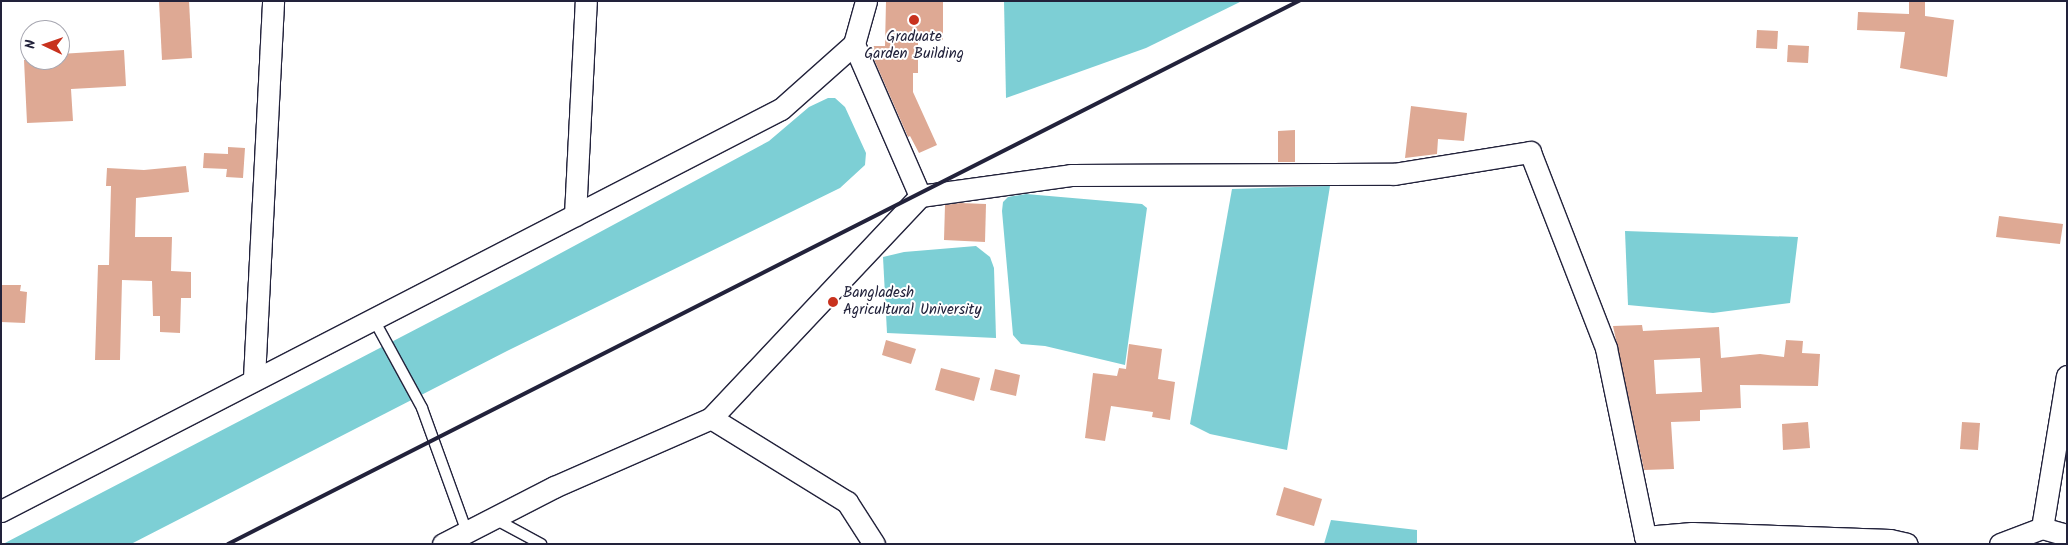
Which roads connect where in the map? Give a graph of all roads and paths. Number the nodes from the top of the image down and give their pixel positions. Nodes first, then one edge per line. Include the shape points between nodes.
1 (273, 1) edge
2 (586, 1) edge
3 (866, 1) edge
4 (854, 44) junction
5 (920, 196) junction
6 (575, 215) junction
7 (376, 324) junction
8 (2067, 376) edge
9 (254, 378) junction
10 (711, 418) junction
11 (1, 511) edge
12 (492, 517) junction
13 (2042, 528) junction
14 (468, 532) junction
15 (2067, 535) edge
16 (443, 544) edge
17 (541, 544) edge
18 (874, 544) edge
19 (1907, 544) edge
20 (2000, 544) edge

1 - 9 street
2 - 6 street
3 - 4 street
4 - 5 street
4 - 6 street via 781,109
5 - 10 street
5 - 19 street via 1071,175 1394,174 1530,152 1606,348 1644,537 1692,534 1890,540
6 - 7 street
7 - 9 street
7 - 14 lane via 422,408
8 - 13 street
9 - 11 street
10 - 12 street via 554,486
10 - 18 street via 847,502
12 - 14 street
12 - 17 lane
13 - 15 street
13 - 20 street
14 - 16 street

